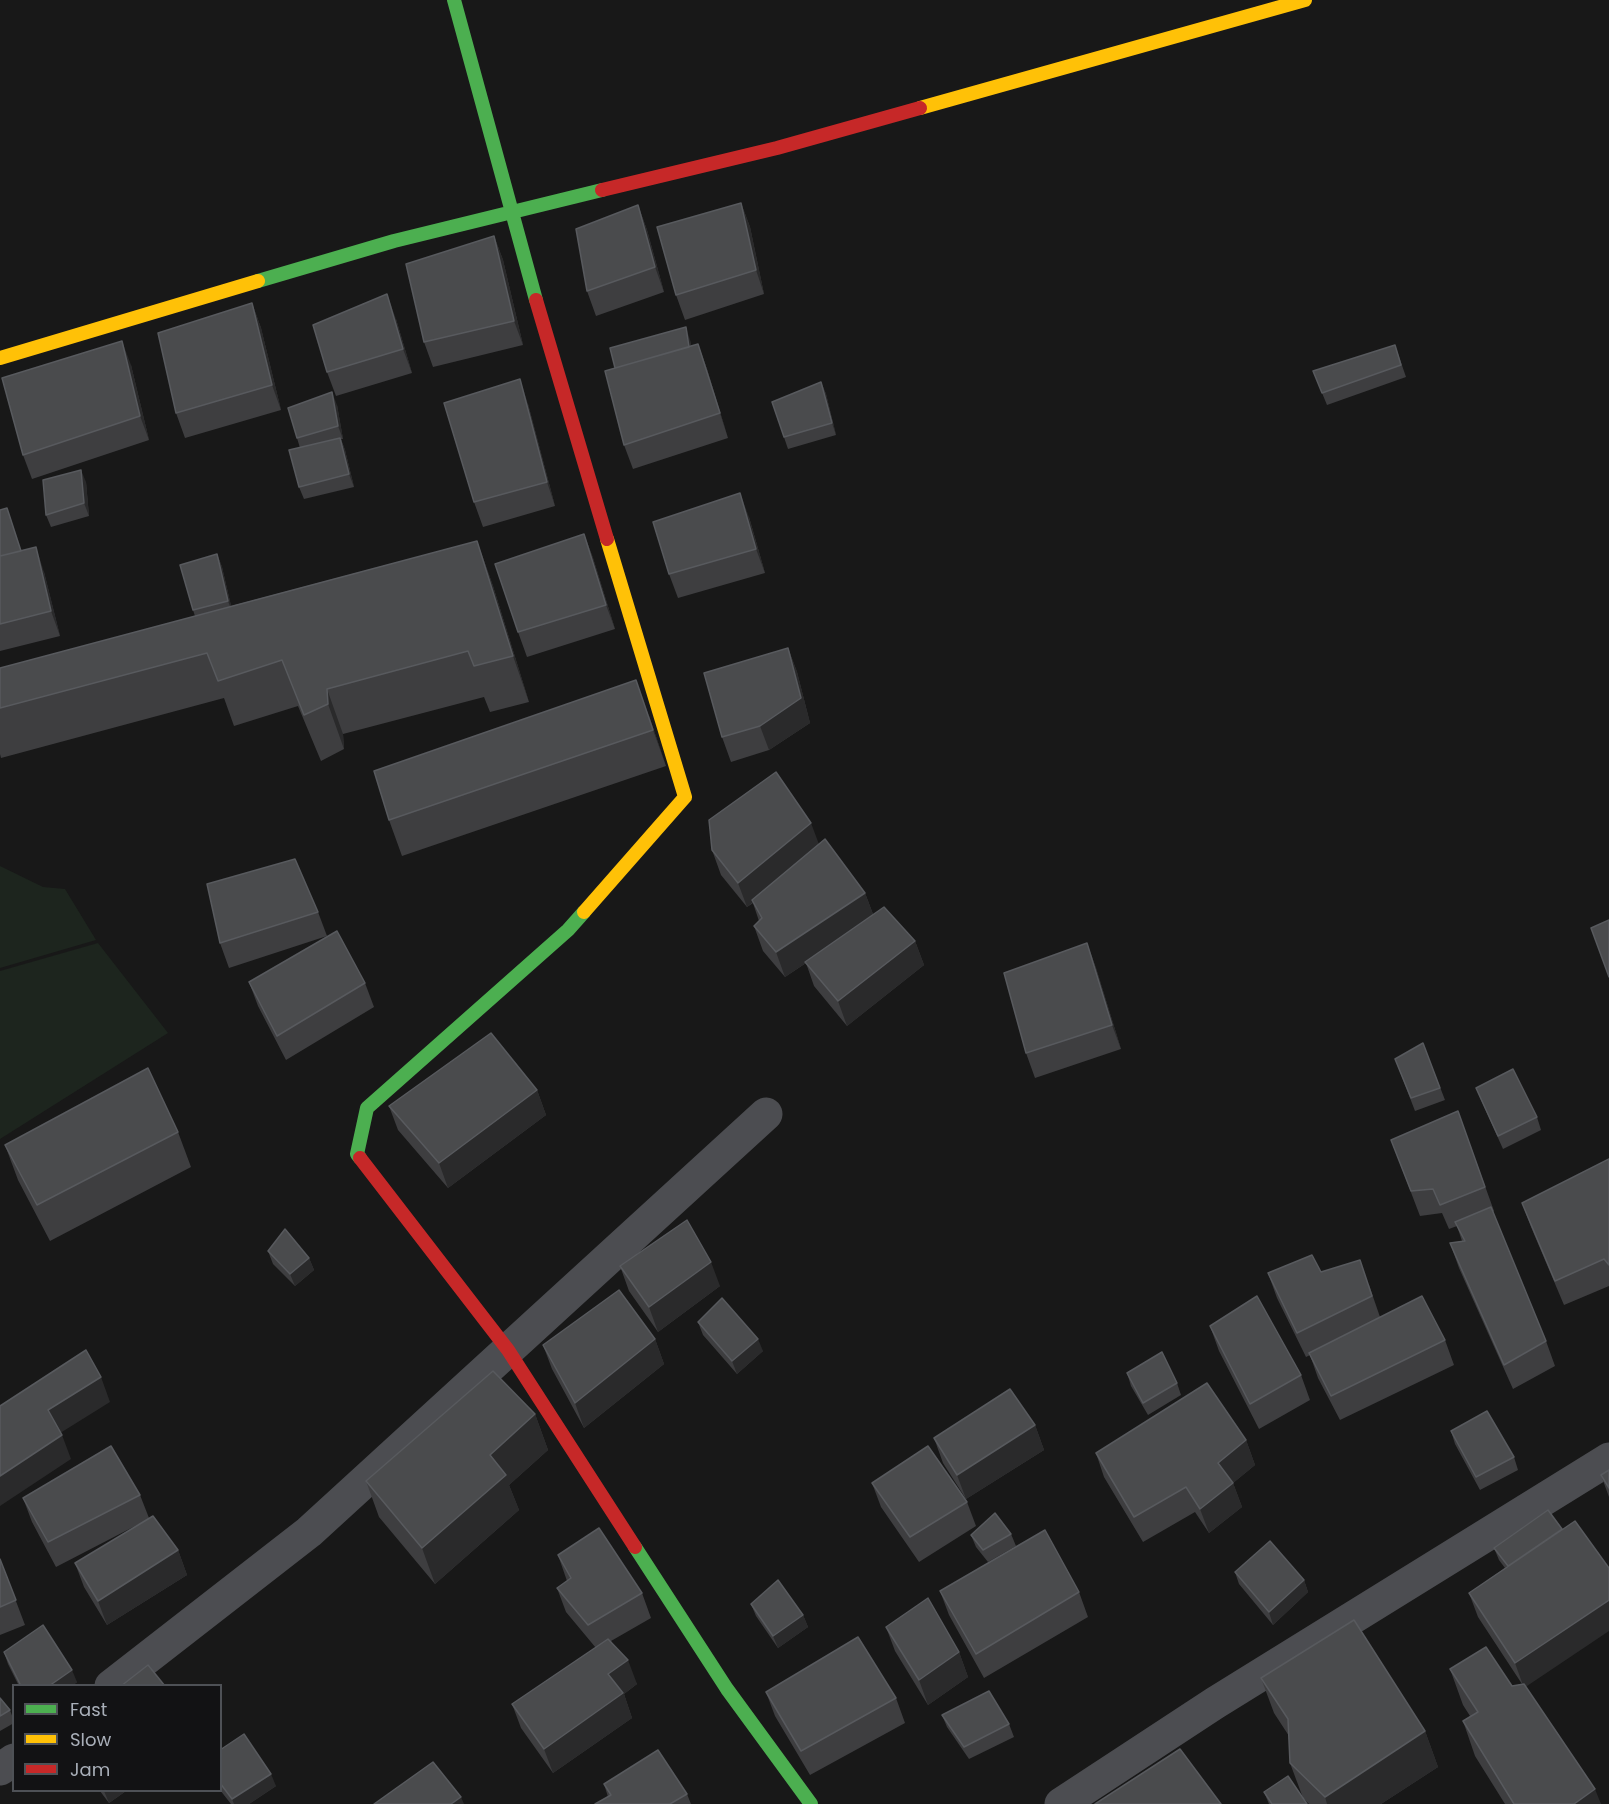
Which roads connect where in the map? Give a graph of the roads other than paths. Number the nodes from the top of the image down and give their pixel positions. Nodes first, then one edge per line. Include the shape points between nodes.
1 (453, 0) edge
2 (1305, 0) edge
3 (511, 213) junction
4 (0, 358) edge
5 (766, 1114) dead end
6 (508, 1350) junction
7 (1609, 1459) edge
8 (114, 1684) edge
9 (811, 1804) edge
10 (1061, 1804) edge

1 - 3 street
2 - 3 street via 777,148
3 - 4 street via 394,241
3 - 6 street via 685,797 568,930 367,1108 357,1154
5 - 6 street
6 - 8 street via 309,1532
6 - 9 street via 727,1689
7 - 10 street via 1215,1703

